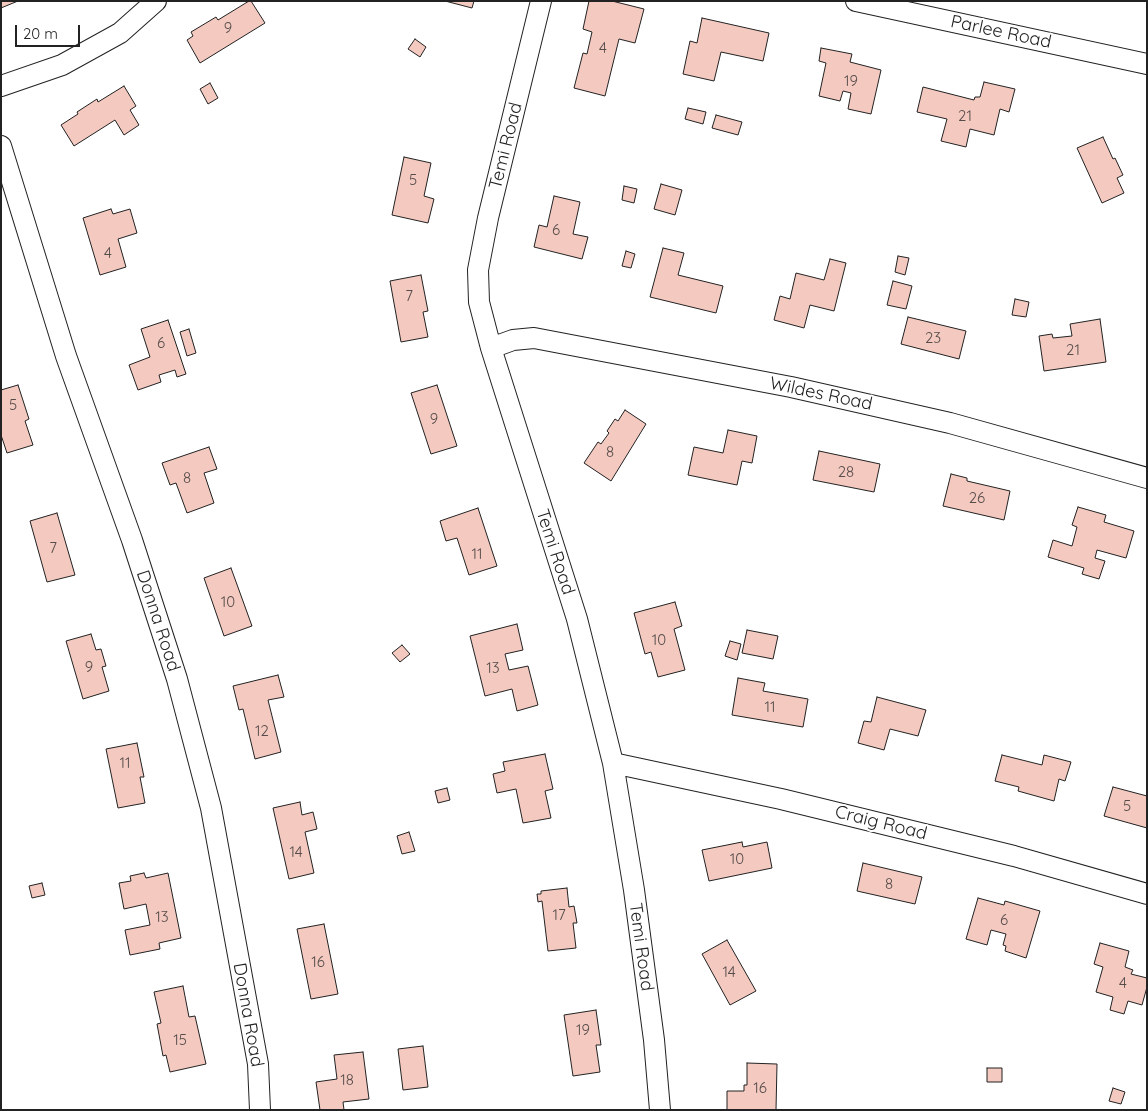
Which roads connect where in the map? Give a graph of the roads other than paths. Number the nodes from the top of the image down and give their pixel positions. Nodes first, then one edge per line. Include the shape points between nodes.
1 (156, 1) edge
2 (541, 1) edge
3 (856, 1) edge
4 (1147, 64) edge
5 (1, 86) edge
6 (1, 146) edge
7 (491, 348) junction
8 (1147, 474) edge
9 (1146, 478) edge
10 (613, 764) junction
11 (1147, 894) edge
12 (260, 1110) edge
13 (660, 1110) edge

1 - 5 street via 120,33 62,65
2 - 7 street, Temi Road via 478,270 479,302
3 - 4 street, Parlee Road
6 - 12 street, Donna Road via 66,356 132,540 179,688 211,808 258,1064
7 - 9 street, Wildes Road via 513,340 534,338 791,387 950,423
7 - 10 street, Temi Road via 577,619
8 - 9 street
10 - 11 street, Craig Road via 781,799 1014,856
10 - 13 street, Temi Road via 654,1040

